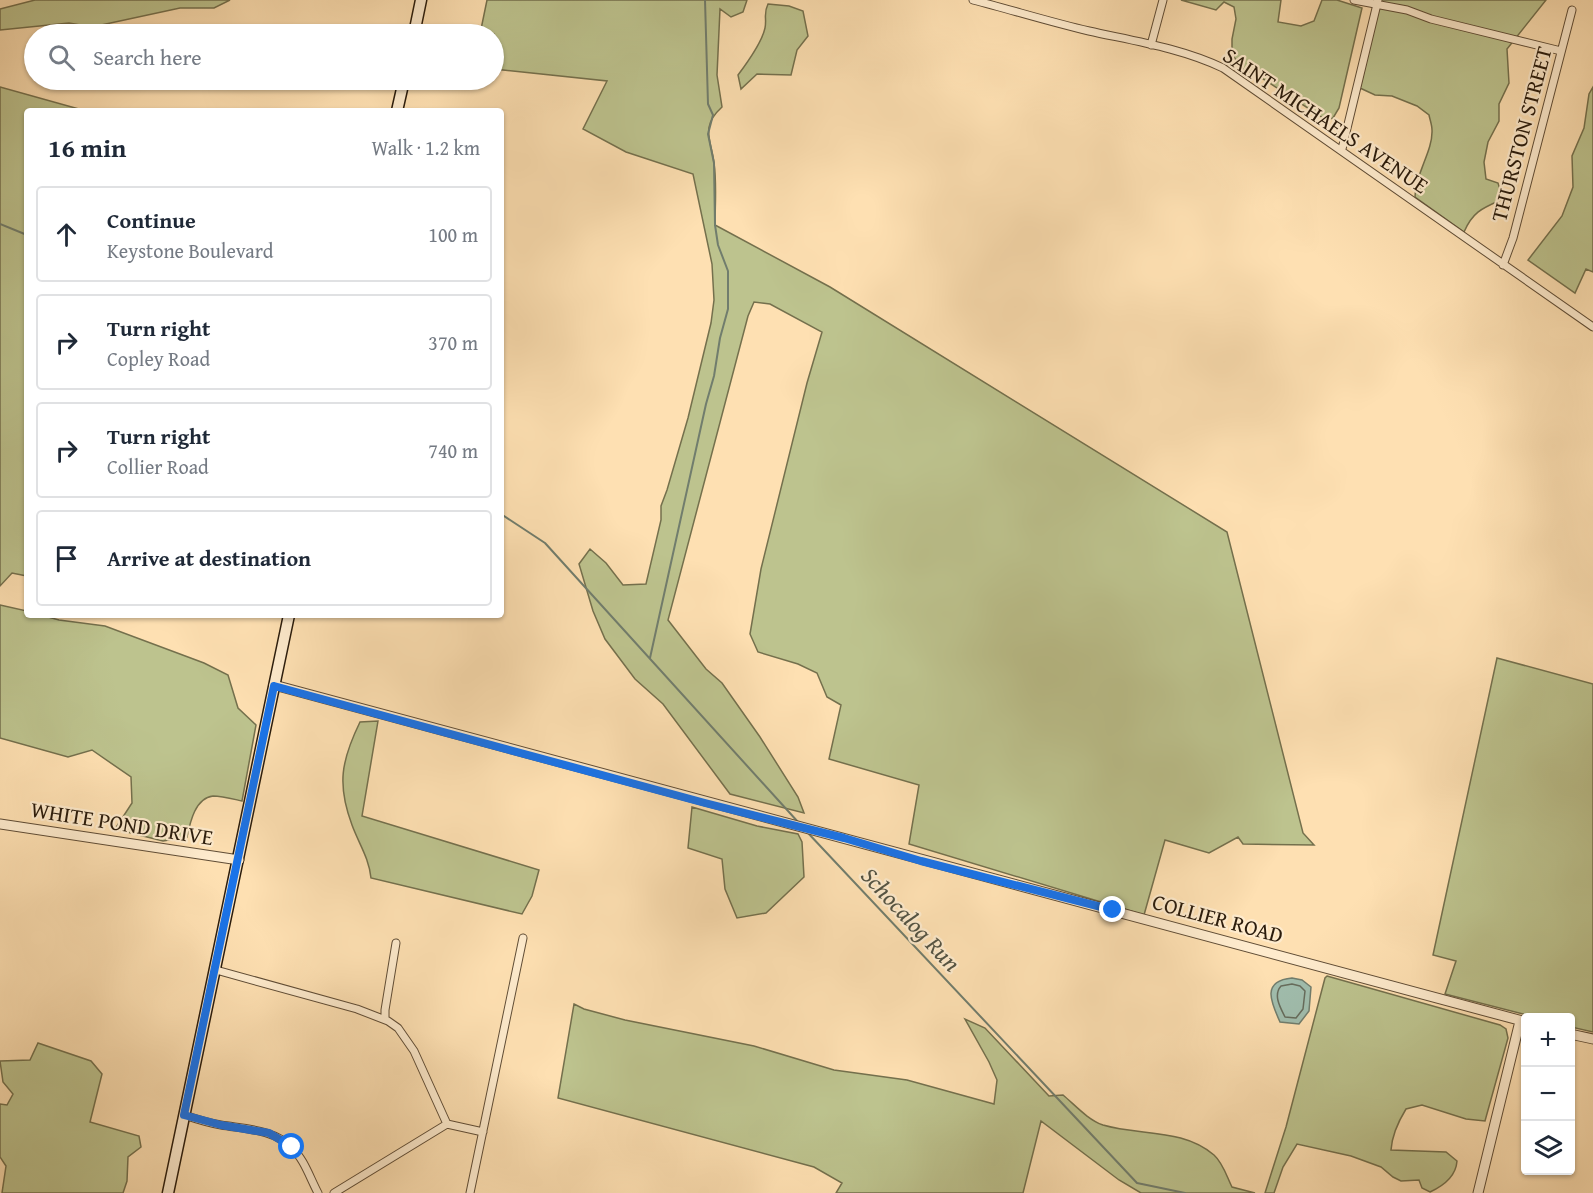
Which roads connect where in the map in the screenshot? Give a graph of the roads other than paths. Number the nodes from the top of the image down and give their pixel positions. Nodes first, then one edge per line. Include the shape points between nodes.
1 (421, 0) edge
2 (973, 0) edge
3 (1162, 0) edge
4 (1354, 0) edge
5 (1377, 3) edge
6 (1572, 10) dead end
7 (416, 24) edge
8 (1151, 45) junction
9 (1561, 51) junction
10 (402, 90) edge
11 (398, 108) edge
12 (1342, 149) junction
13 (1503, 265) junction
14 (1593, 327) edge
15 (288, 618) edge
16 (274, 686) junction
17 (0, 824) edge
18 (239, 860) junction
19 (523, 938) dead end
20 (396, 943) dead end
21 (216, 970) junction
22 (385, 1019) junction
23 (1521, 1021) edge
24 (1521, 1030) edge
25 (1575, 1035) edge
26 (1593, 1039) edge
27 (184, 1115) junction
28 (447, 1124) junction
29 (483, 1132) junction
30 (168, 1193) edge
31 (318, 1193) edge
32 (334, 1193) edge
33 (470, 1193) edge
34 (1478, 1193) edge

1 - 7 main road
2 - 8 street, SAINT MICHAELS AVENUE
3 - 8 street
4 - 5 street
5 - 9 street
5 - 12 street
6 - 9 street, THURSTON STREET
8 - 12 street, SAINT MICHAELS AVENUE via 1223,68
9 - 13 street, THURSTON STREET
10 - 11 main road
12 - 13 street, SAINT MICHAELS AVENUE
13 - 14 street, SAINT MICHAELS AVENUE
15 - 16 main road
16 - 18 main road
16 - 23 street, COLLIER ROAD
17 - 18 street, WHITE POND DRIVE
18 - 21 main road
19 - 29 street
20 - 22 street
21 - 22 street
21 - 27 main road
22 - 28 street via 398,1028 414,1051
24 - 34 street
25 - 26 street
27 - 30 main road
27 - 31 street via 269,1133 282,1140 299,1156
28 - 29 street
28 - 32 street
29 - 33 street

